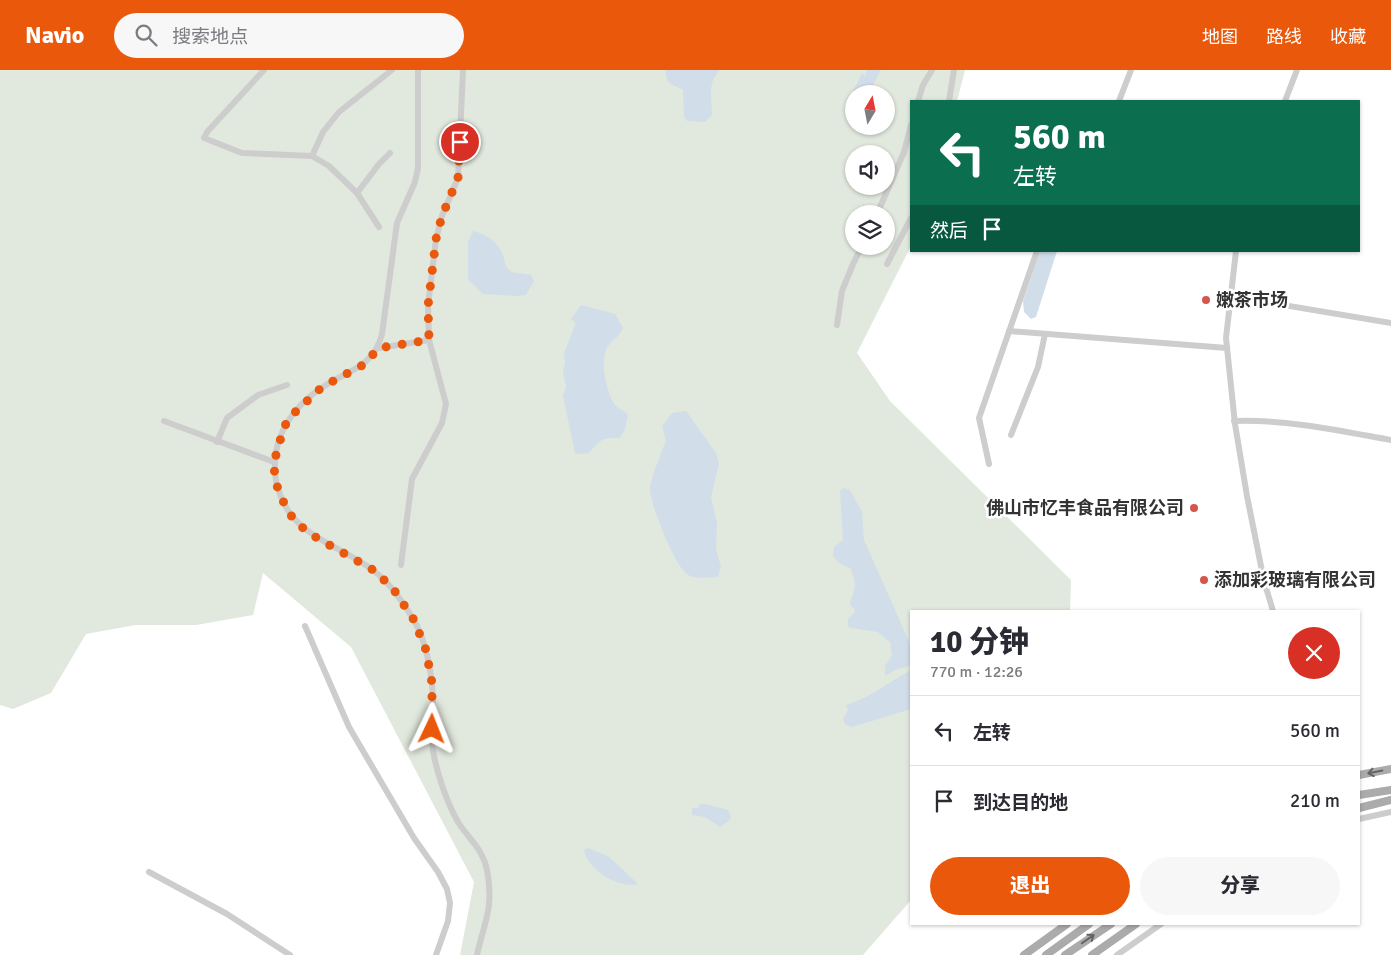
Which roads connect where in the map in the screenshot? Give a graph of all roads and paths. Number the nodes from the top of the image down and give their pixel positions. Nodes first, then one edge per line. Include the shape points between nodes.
1 (264, 70) edge
2 (392, 70) edge
3 (418, 70) edge
4 (462, 70) edge
5 (932, 70) edge
6 (954, 70) edge
7 (1131, 70) edge
8 (1297, 70) edge
9 (918, 100) edge
10 (949, 100) edge
11 (1119, 100) edge
12 (1285, 100) edge
13 (910, 130) edge
14 (390, 153) dead end
15 (312, 156) junction
16 (357, 194) junction
17 (882, 205) edge
18 (910, 220) edge
19 (379, 228) dead end
20 (1037, 252) edge
21 (1236, 252) edge
22 (858, 255) edge
23 (887, 264) dead end
24 (1230, 296) junction
25 (1391, 323) edge
26 (838, 325) dead end
27 (1010, 331) junction
28 (1045, 334) junction
29 (429, 340) junction
30 (379, 348) junction
31 (1227, 348) junction
32 (287, 385) dead end
33 (164, 421) dead end
34 (1234, 421) junction
35 (1012, 435) dead end
36 (1391, 440) edge
37 (217, 442) junction
38 (274, 462) junction
39 (989, 464) dead end
40 (401, 565) dead end
41 (1272, 610) edge
42 (305, 626) dead end
43 (1391, 769) edge
44 (1360, 775) edge
45 (1391, 790) edge
46 (1360, 795) edge
47 (1389, 800) edge
48 (1360, 808) edge
49 (1391, 812) edge
50 (1360, 819) edge
51 (149, 872) dead end
52 (1066, 925) edge
53 (1088, 925) edge
54 (1110, 925) edge
55 (1135, 925) edge
56 (1160, 925) edge
57 (290, 955) edge
58 (436, 955) edge
59 (477, 955) edge
60 (1024, 955) edge
61 (1046, 955) edge
62 (1065, 955) edge
63 (1092, 955) edge
64 (1117, 955) edge

1 - 15 street via 204,138 242,153
2 - 15 street via 339,112 323,132
3 - 30 street via 418,168 396,222
4 - 29 street via 458,178 436,239 428,306
5 - 9 street
6 - 10 street
7 - 11 street
8 - 12 street
13 - 17 street
14 - 16 street
15 - 16 street via 329,166
16 - 19 street
18 - 23 street
20 - 27 street
21 - 24 street
22 - 26 street via 842,291
24 - 25 street
24 - 31 street
27 - 28 street
27 - 39 street via 979,418
28 - 31 street
28 - 35 street via 1038,367
29 - 30 street
29 - 40 street via 446,404 442,423 412,479
30 - 38 street via 363,365 322,387 291,416 284,427
31 - 34 street
32 - 37 street via 258,395 227,418
33 - 37 street
34 - 36 street via 1301,426
34 - 41 street
37 - 38 street
38 - 59 street via 275,481 292,517 317,538 375,571 394,590 414,620 426,650 432,683 433,750 441,778 458,822 478,847 487,869 489,904
42 - 58 street via 349,727 447,889 450,903 448,921
43 -> 44 main road
45 - 46 main road
47 - 48 main road
49 - 50 street
51 - 57 street via 227,914
52 - 60 main road
53 - 61 main road
62 -> 54 main road
55 - 63 main road
56 - 64 street

